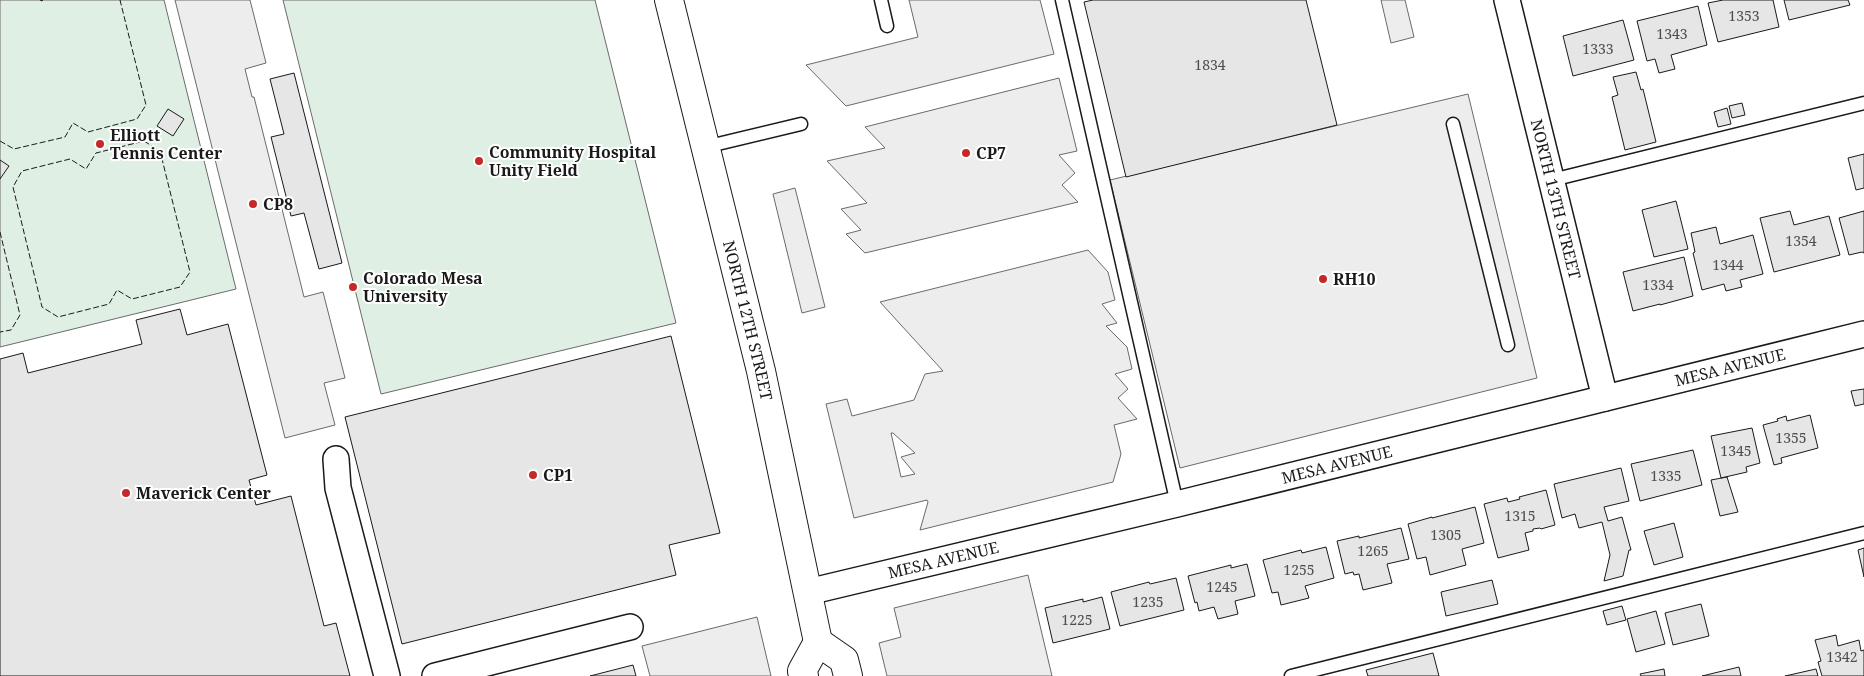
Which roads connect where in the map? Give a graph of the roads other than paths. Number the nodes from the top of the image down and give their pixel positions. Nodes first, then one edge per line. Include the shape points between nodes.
1 (669, 0) edge
2 (881, 0) edge
3 (1062, 0) edge
4 (1507, 0) edge
5 (887, 26) dead end
6 (1864, 103) edge
7 (801, 124) dead end
8 (1453, 124) dead end
9 (706, 147) junction
10 (1552, 180) junction
11 (1864, 334) edge
12 (1508, 345) dead end
13 (1605, 398) junction
14 (336, 459) dead end
15 (1176, 504) junction
16 (1864, 533) edge
17 (808, 592) junction
18 (630, 628) dead end
19 (818, 642) junction
20 (387, 676) edge
21 (435, 676) edge
22 (804, 676) edge
23 (848, 676) edge
24 (1291, 676) edge

1 - 9 main road, NORTH 12TH STREET
2 - 5 lane
3 - 15 lane
4 - 10 street, NORTH 13TH STREET
6 - 10 lane
7 - 9 lane
8 - 12 lane
9 - 17 main road, NORTH 12TH STREET via 762,371
10 - 13 street, NORTH 13TH STREET
11 - 13 street, MESA AVENUE
13 - 15 street, MESA AVENUE
14 - 20 street via 338,488
15 - 17 street, MESA AVENUE
16 - 24 lane
17 - 19 main road, NORTH 12TH STREET
18 - 21 street
19 - 22 main road via 802,672
19 - 23 main road via 844,660

